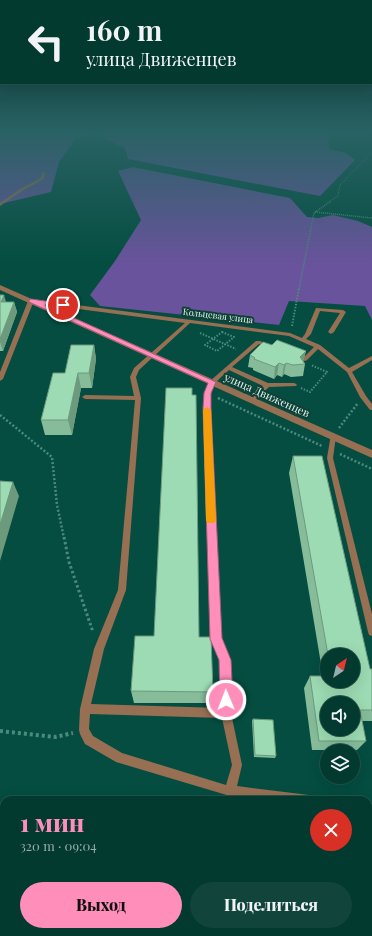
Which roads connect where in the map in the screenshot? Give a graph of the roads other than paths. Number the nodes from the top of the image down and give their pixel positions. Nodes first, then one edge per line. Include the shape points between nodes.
1 (43, 177) edge
2 (0, 205) edge
3 (0, 287) edge
4 (31, 301) junction
5 (190, 321) junction
6 (331, 332) dead end
7 (303, 340) junction
8 (318, 346) junction
9 (278, 350) edge
10 (292, 354) edge
11 (152, 355) junction
12 (372, 358) edge
13 (229, 368) junction
14 (349, 371) junction
15 (0, 379) edge
16 (212, 382) junction
17 (267, 385) junction
18 (294, 385) road end
19 (85, 397) dead end
20 (138, 398) junction
21 (252, 400) junction
22 (372, 408) edge
23 (333, 436) junction
24 (372, 454) edge
25 (372, 632) edge
26 (85, 709) junction
27 (226, 713) junction
28 (230, 791) junction
29 (274, 796) edge

1 - 2 lane
3 - 4 street, улица Движенцев
4 - 5 lane, Кольцевая улица
4 - 11 street, улица Движенцев
4 - 15 lane
5 - 7 lane, Кольцевая улица via 290,335
5 - 11 lane
6 - 7 lane via 343,312 318,309
7 - 8 lane, Кольцевая улица
8 - 10 lane via 305,359
8 - 14 lane, Кольцевая улица
9 - 13 lane via 258,342
11 - 16 street, улица Движенцев
11 - 20 lane via 136,369 134,377
12 - 14 lane
13 - 16 lane
13 - 17 lane
14 - 22 lane, Кольцевая улица via 362,397
16 - 21 street, улица Движенцев
16 - 27 lane via 207,408 215,623 216,639 225,660
17 - 18 lane
17 - 21 lane
19 - 20 lane
20 - 26 lane via 122,590 99,649
21 - 23 street, улица Движенцев
23 - 24 street, улица Движенцев
23 - 25 lane via 330,458
26 - 27 lane
26 - 28 lane via 84,730 89,740 120,758
27 - 28 lane via 236,765
28 - 29 lane

